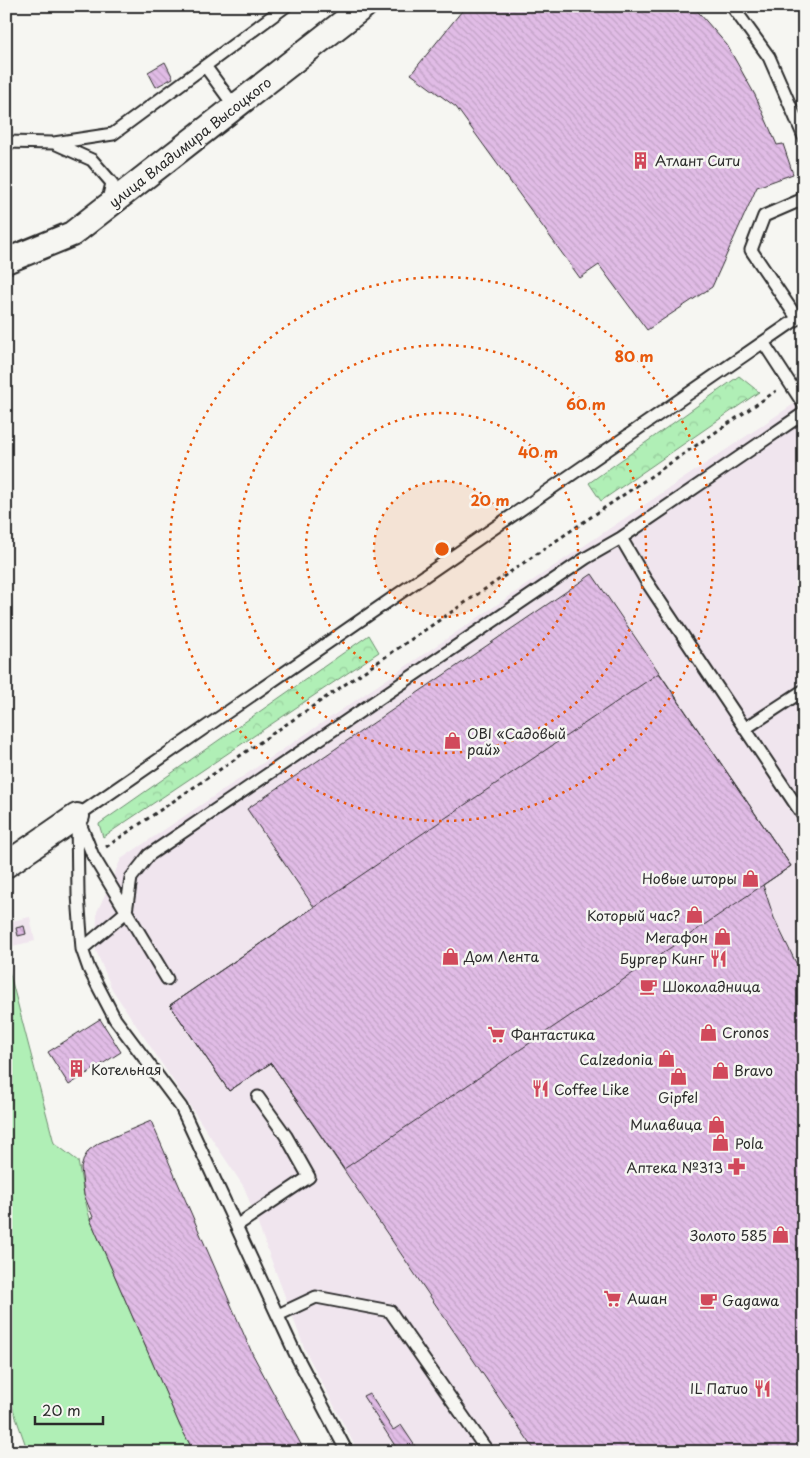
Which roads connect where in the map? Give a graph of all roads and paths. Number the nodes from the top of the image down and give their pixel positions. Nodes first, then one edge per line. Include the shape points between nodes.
1 (286, 6) edge
2 (364, 6) edge
3 (732, 6) edge
4 (800, 6) edge
5 (804, 13) edge
6 (205, 66) junction
7 (235, 107) junction
8 (804, 137) edge
9 (6, 142) edge
10 (54, 143) junction
11 (804, 194) edge
12 (107, 207) junction
13 (6, 261) edge
14 (801, 316) edge
15 (762, 342) junction
16 (788, 383) junction
17 (804, 405) edge
18 (804, 413) edge
19 (621, 538) junction
20 (804, 690) edge
21 (746, 728) junction
22 (77, 816) junction
23 (804, 817) edge
24 (93, 856) junction
25 (6, 865) edge
26 (126, 912) junction
27 (82, 949) junction
28 (167, 979) dead end
29 (258, 1097) dead end
30 (236, 1226) junction
31 (278, 1315) junction
32 (347, 1452) edge
33 (488, 1452) edge

1 - 6 lane
2 - 7 street, улица Владимира Высоцкого
3 - 8 lane via 769,57
4 - 5 path
6 - 7 lane
6 - 10 lane via 113,134
7 - 12 street, улица Владимира Высоцкого
9 - 10 lane
10 - 12 lane via 92,160 112,183
11 - 14 lane via 801,200 764,216 751,250
12 - 13 street, улица Владимира Высоцкого via 72,234
14 - 15 lane
15 - 16 lane
15 - 22 lane
16 - 17 lane
16 - 24 path
18 - 19 lane
19 - 21 lane
19 - 26 lane via 586,558 149,855 131,878
20 - 21 lane
21 - 23 lane
22 - 24 lane
22 - 25 street
22 - 27 lane
24 - 26 lane
26 - 27 lane
26 - 28 lane
27 - 30 lane via 88,969 115,1019 181,1107
29 - 30 lane via 286,1136 309,1177
30 - 31 lane
31 - 32 lane
31 - 33 lane via 316,1297 390,1311

